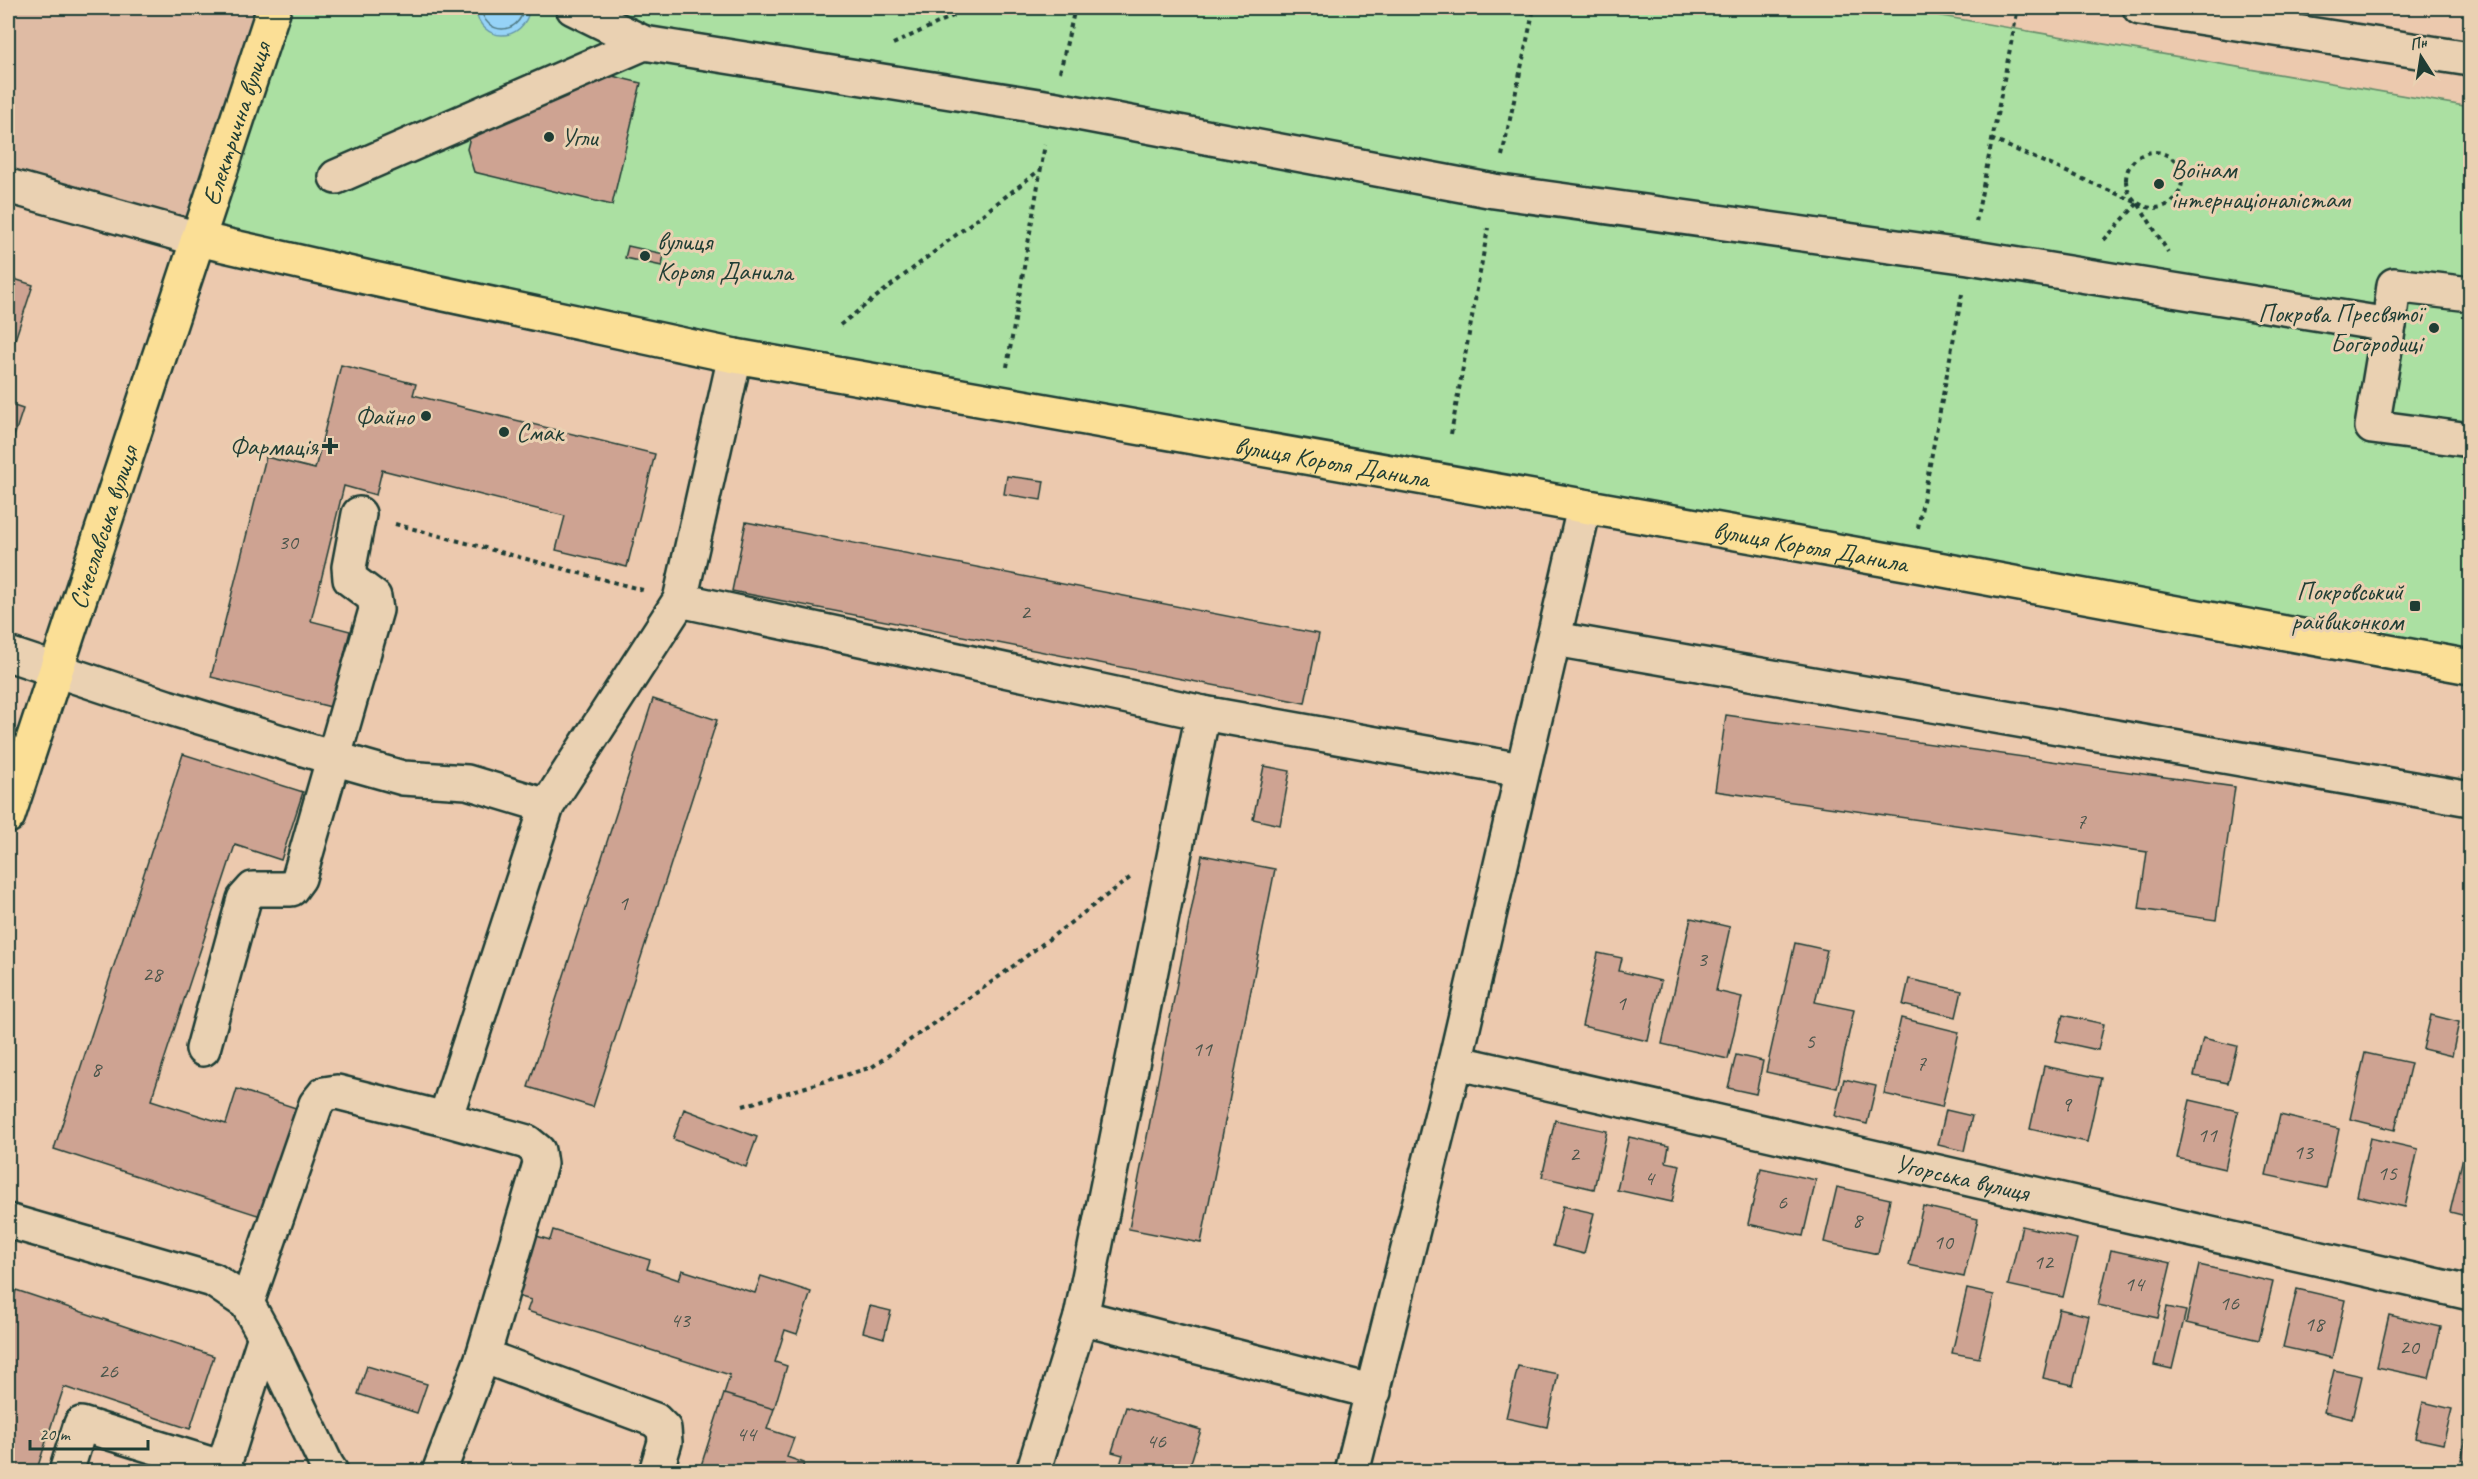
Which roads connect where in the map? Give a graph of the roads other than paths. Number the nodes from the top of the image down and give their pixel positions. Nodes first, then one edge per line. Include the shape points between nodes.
1 (274, 8) edge
2 (573, 8) edge
3 (2140, 8) edge
4 (644, 43) junction
5 (2470, 59) edge
6 (336, 177) dead end
7 (8, 186) edge
8 (198, 238) junction
9 (2470, 294) edge
10 (2389, 325) junction
11 (735, 356) junction
12 (2470, 440) edge
13 (1584, 508) junction
14 (359, 514) road end
15 (680, 600) junction
16 (1555, 639) junction
17 (8, 654) edge
18 (2470, 667) edge
19 (56, 671) junction
20 (1203, 713) junction
21 (333, 758) junction
22 (1521, 771) junction
23 (2470, 798) edge
24 (547, 806) junction
25 (8, 816) edge
26 (203, 1049) dead end
27 (1455, 1062) junction
28 (445, 1119) junction
29 (8, 1221) edge
30 (2470, 1293) edge
31 (247, 1304) junction
32 (1081, 1317) junction
33 (265, 1336) junction
34 (483, 1356) junction
35 (1374, 1392) junction
36 (223, 1470) edge
37 (66, 1472) edge
38 (331, 1472) edge
39 (440, 1472) edge
40 (656, 1472) edge
41 (1033, 1472) edge
42 (1352, 1472) edge

1 - 8 main road, Електрична вулиця
2 - 4 street
3 - 5 street
4 - 6 street
4 - 10 street via 1051,108 1494,191 1969,257
7 - 8 street
8 - 11 main road, вулиця Короля Данила
8 - 19 main road, Січеславська вулиця
9 - 10 street via 2394,285
10 - 12 street via 2372,427
11 - 13 main road, вулиця Короля Данила
11 - 15 street
13 - 16 street
13 - 18 main road, вулиця Короля Данила
14 - 21 street via 348,567 350,579 374,597 376,610
15 - 20 street
15 - 24 street
16 - 22 street
16 - 23 street
17 - 19 street
19 - 21 street
19 - 25 main road, Січеславська вулиця
20 - 22 street
20 - 32 street
21 - 24 street via 403,778 467,782
21 - 26 street via 299,878 291,889 253,889 244,899
22 - 27 street
24 - 28 street
27 - 30 street, Угорська вулиця
27 - 35 street
28 - 31 street via 337,1092 324,1094 316,1104
28 - 34 street via 527,1142 538,1151 540,1164
29 - 31 street via 213,1280
31 - 33 street
32 - 35 street
32 - 41 street
33 - 36 street
33 - 38 street
34 - 39 street
34 - 40 street via 655,1420 664,1429 665,1442
35 - 42 street
36 - 37 street via 81,1424

